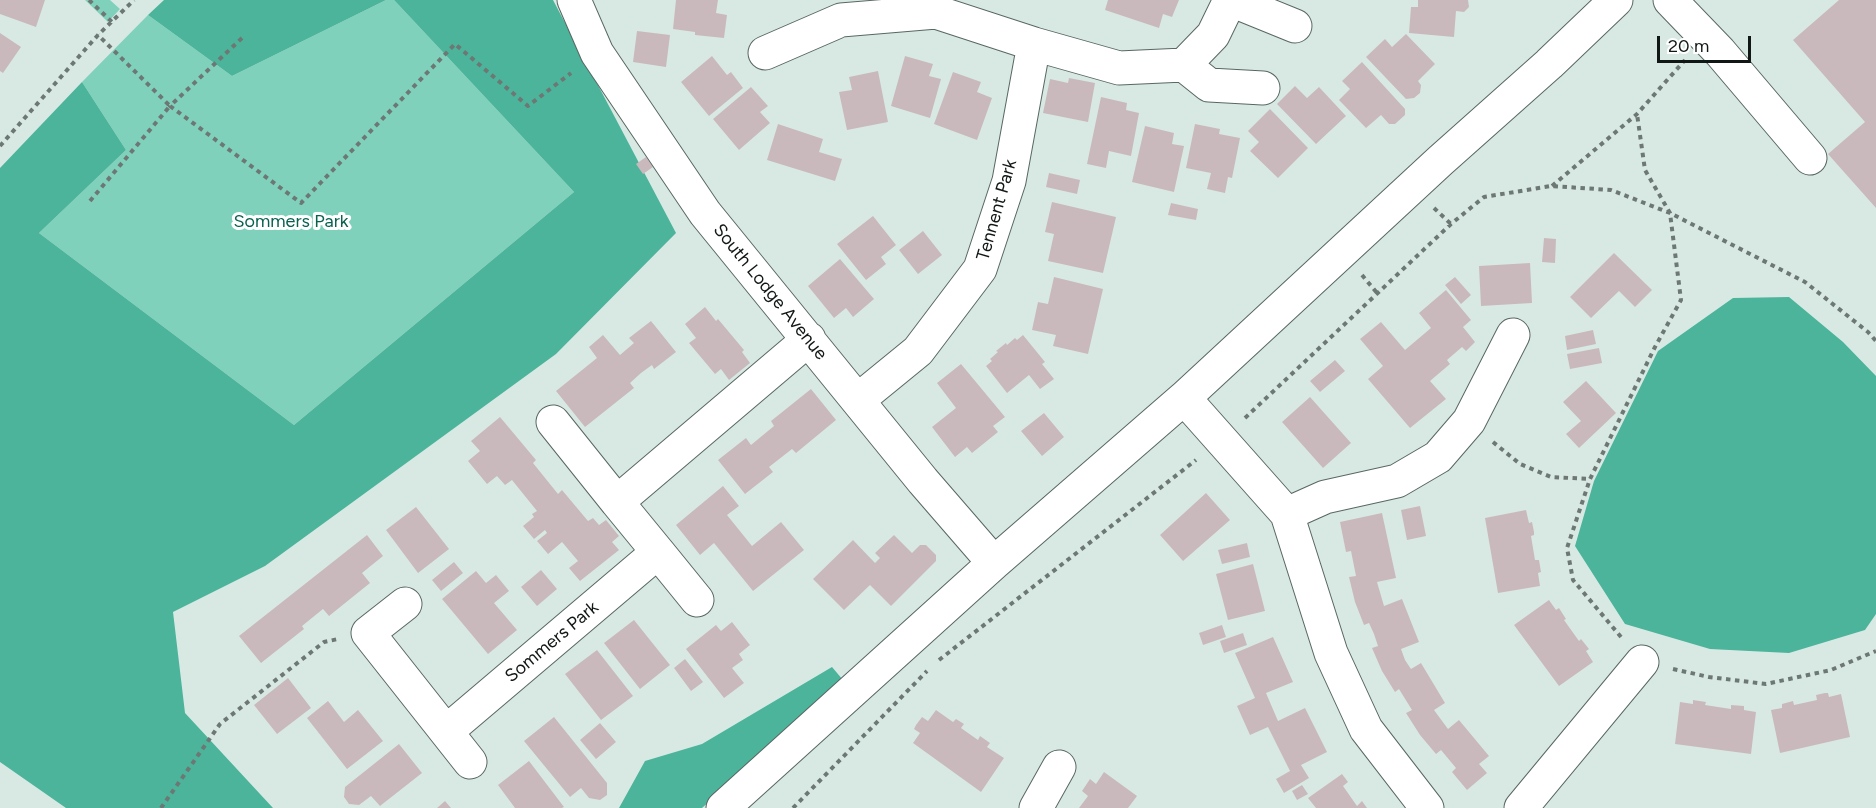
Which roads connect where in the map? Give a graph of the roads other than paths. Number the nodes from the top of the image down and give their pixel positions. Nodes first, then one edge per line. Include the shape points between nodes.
1 (574, 0) edge
2 (1231, 0) edge
3 (1616, 0) edge
4 (1681, 11) edge
5 (1295, 26) dead end
6 (1035, 44) junction
7 (765, 53) dead end
8 (1184, 65) junction
9 (1263, 88) dead end
10 (1810, 158) dead end
11 (1513, 336) dead end
12 (809, 339) junction
13 (1184, 398) junction
14 (858, 400) junction
15 (553, 422) dead end
16 (617, 502) junction
17 (1287, 514) junction
18 (658, 552) junction
19 (994, 563) junction
20 (697, 600) dead end
21 (405, 604) dead end
22 (1642, 662) road end
23 (447, 731) junction
24 (470, 762) dead end
25 (1059, 766) dead end
26 (723, 808) edge
27 (1036, 808) edge
28 (1427, 808) edge
29 (1521, 808) edge

1 - 12 street, South Lodge Avenue via 597,53 705,213
2 - 5 street
2 - 8 street via 1213,35
3 - 13 street
4 - 10 street
6 - 7 street via 936,12 840,20
6 - 8 street via 1119,68
6 - 14 street, Tennent Park via 1009,181 980,269 918,351
8 - 9 street via 1209,85
11 - 17 street via 1468,421 1438,457 1397,481 1325,497
12 - 14 street, South Lodge Avenue
12 - 16 street
13 - 17 street
13 - 19 street
14 - 19 street, South Lodge Avenue
15 - 16 street
16 - 18 street
17 - 28 street via 1331,654 1366,729
18 - 20 street
18 - 23 street, Sommers Park
19 - 26 street
21 - 23 street via 368,633
22 - 29 street
23 - 24 street
25 - 27 street

